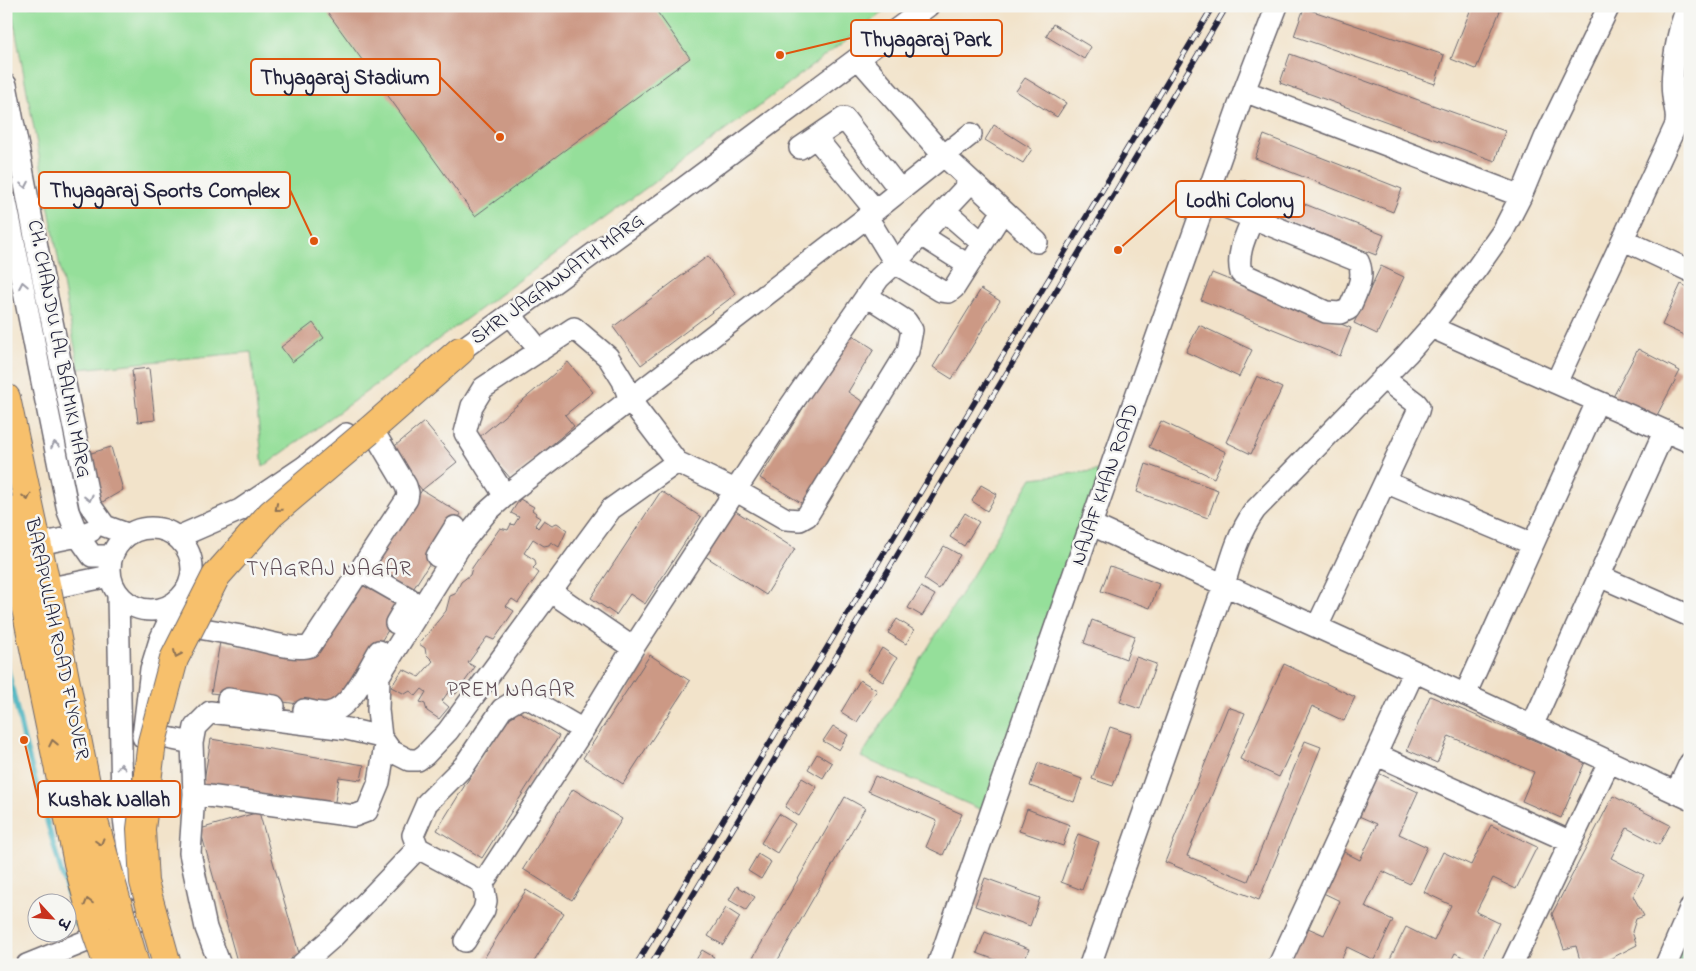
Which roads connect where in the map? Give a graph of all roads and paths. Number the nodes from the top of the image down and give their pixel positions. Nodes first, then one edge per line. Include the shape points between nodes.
1 (928, 6) edge
2 (1277, 6) edge
3 (1609, 6) edge
4 (1688, 6) edge
5 (858, 58) junction
6 (6, 85) edge
7 (1244, 92) junction
8 (971, 134) dead end
9 (943, 155) junction
10 (971, 182) junction
11 (900, 190) junction
12 (1521, 196) junction
13 (1206, 199) junction
14 (6, 202) edge
15 (944, 210) junction
16 (1003, 211) junction
17 (871, 214) junction
18 (1253, 218) junction
19 (922, 235) junction
20 (1624, 240) junction
21 (1037, 242) dead end
22 (982, 243) junction
23 (895, 263) junction
24 (968, 265) junction
25 (1690, 271) edge
26 (867, 296) junction
27 (510, 314) junction
28 (1431, 327) junction
29 (460, 351) junction
30 (540, 351) junction
31 (1383, 378) junction
32 (1556, 383) junction
33 (6, 398) edge
34 (630, 400) junction
35 (1597, 402) junction
36 (370, 430) junction
37 (1664, 432) junction
38 (1690, 442) edge
39 (677, 462) junction
40 (1385, 482) junction
41 (735, 490) junction
42 (505, 496) junction
43 (6, 509) edge
44 (1092, 525) junction
45 (106, 526) junction
46 (455, 527) dead end
47 (127, 534) junction
48 (178, 537) junction
49 (69, 538) junction
50 (1533, 544) junction
51 (6, 551) edge
52 (361, 571) junction
53 (113, 576) junction
54 (1599, 576) junction
55 (1224, 585) junction
56 (550, 591) junction
57 (6, 597) edge
58 (179, 599) junction
59 (410, 599) junction
60 (1690, 616) edge
61 (168, 623) junction
62 (1317, 627) junction
63 (633, 648) junction
64 (1414, 671) junction
65 (1465, 695) junction
66 (228, 699) dead end
67 (1532, 726) junction
68 (583, 730) junction
69 (143, 733) junction
70 (383, 741) junction
71 (192, 743) junction
72 (1377, 756) junction
73 (1609, 762) junction
74 (1690, 763) edge
75 (194, 794) junction
76 (1683, 796) edge
77 (1571, 842) junction
78 (418, 848) junction
79 (482, 883) junction
80 (1690, 908) edge
81 (141, 919) junction
82 (465, 941) dead end
83 (27, 965) edge
84 (108, 965) edge
85 (135, 965) edge
86 (155, 965) edge
87 (167, 965) edge
88 (179, 965) edge
89 (220, 965) edge
90 (301, 965) edge
91 (938, 965) edge
92 (1090, 965) edge
93 (1280, 965) edge
94 (1512, 965) edge
95 (1666, 965) edge

1 - 5 street, SHRI JAGANNATH MARG
2 - 7 street, NAJAF KHAN ROAD
3 - 12 street via 1545,138
4 - 20 street via 1675,56 1672,94 1678,118
5 - 9 street
5 - 27 street, SHRI JAGANNATH MARG
6 -> 45 street, CH. CHANDU LAL BALMIKI MARG via 90,505
7 - 12 street
7 - 13 street, NAJAF KHAN ROAD
8 - 9 street
9 - 10 street
9 - 11 street
10 - 15 street
10 - 16 street
11 - 17 street
11 - 17 street via 850,114 808,143
12 - 28 street via 1477,268
13 - 18 street
13 - 44 street, NAJAF KHAN ROAD
49 -> 14 street, CH. CHANDU LAL BALMIKI MARG via 68,511
15 - 19 street
15 - 22 street
16 - 21 street
16 - 22 street
17 - 23 street
17 - 34 street
18 - 18 street via 1358,260 1361,280 1349,310 1326,312 1241,273 1242,248
19 - 23 street
19 - 24 street
20 - 25 street
20 - 32 street
22 - 24 street
23 - 24 street via 949,292
23 - 26 street
26 - 41 street
26 - 41 street via 906,321 912,330 908,350 807,516 800,520 786,519
27 - 29 street, SHRI JAGANNATH MARG
27 - 30 street
28 - 31 street
28 - 32 street
29 - 36 highway
29 - 48 street, SHRI JAGANNATH MARG via 379,408 304,467 240,510
30 - 34 street via 574,328 608,357
30 - 42 street via 483,388 472,406 465,433
31 - 40 street via 1419,407
31 - 55 street via 1255,510 1238,538
32 - 35 street
33 -> 85 highway, BARAPULLAH ROAD FLYOVER, bridge via 93,818
34 - 39 street
34 - 42 street
35 - 37 street
35 - 50 street
36 - 52 street via 408,493
36 -> 87 highway, bridge via 271,514 216,576 174,659 152,742 141,829 144,882
37 - 38 street
37 - 54 street
39 - 41 street
39 - 56 street via 611,509
40 - 50 street
40 - 62 street
41 - 63 street
42 - 70 street via 462,544 379,676 378,710
84 -> 43 highway, BARAPULLAH ROAD FLYOVER, bridge via 78,863
44 - 55 street
44 - 91 street, NAJAF KHAN ROAD
45 - 47 street
45 - 49 street
46 - 59 street
47 - 48 street via 153,527
47 - 53 street via 117,544
48 - 58 street via 187,548 192,575
49 - 51 street
49 - 53 street, CH. CHANDU LAL BALMIKI MARG
50 - 65 street
52 - 59 street
52 - 61 street via 315,641 304,649
53 - 57 street, bridge
53 - 58 street via 128,604 141,609 155,610
81 -> 53 street via 132,887 122,802
54 - 60 street
54 - 67 street
55 - 62 street
55 - 92 street
56 - 63 street
56 - 70 street via 448,731 425,755 418,760 409,760 391,751
58 - 61 street
59 - 66 street via 351,697 338,710 327,714
61 - 69 street via 151,669
62 - 64 street
63 - 68 street
64 - 65 street
64 - 72 street
65 - 67 street
67 - 73 street
68 - 78 street via 530,699 522,698 502,709 464,766 427,803 413,835
68 - 79 street
69 - 71 street
69 - 88 street via 149,843 169,937
70 - 71 street via 347,729 210,712 195,727
70 - 75 street via 379,782 366,811 354,816
71 - 75 street
72 - 77 street
72 - 93 street
73 - 76 street
73 - 77 street
74 - 76 street
75 - 89 street via 190,853 206,928
77 - 94 street
78 - 79 street
78 - 90 street
79 - 82 street via 486,901 484,910
80 - 95 street
81 - 83 street
81 - 86 street

